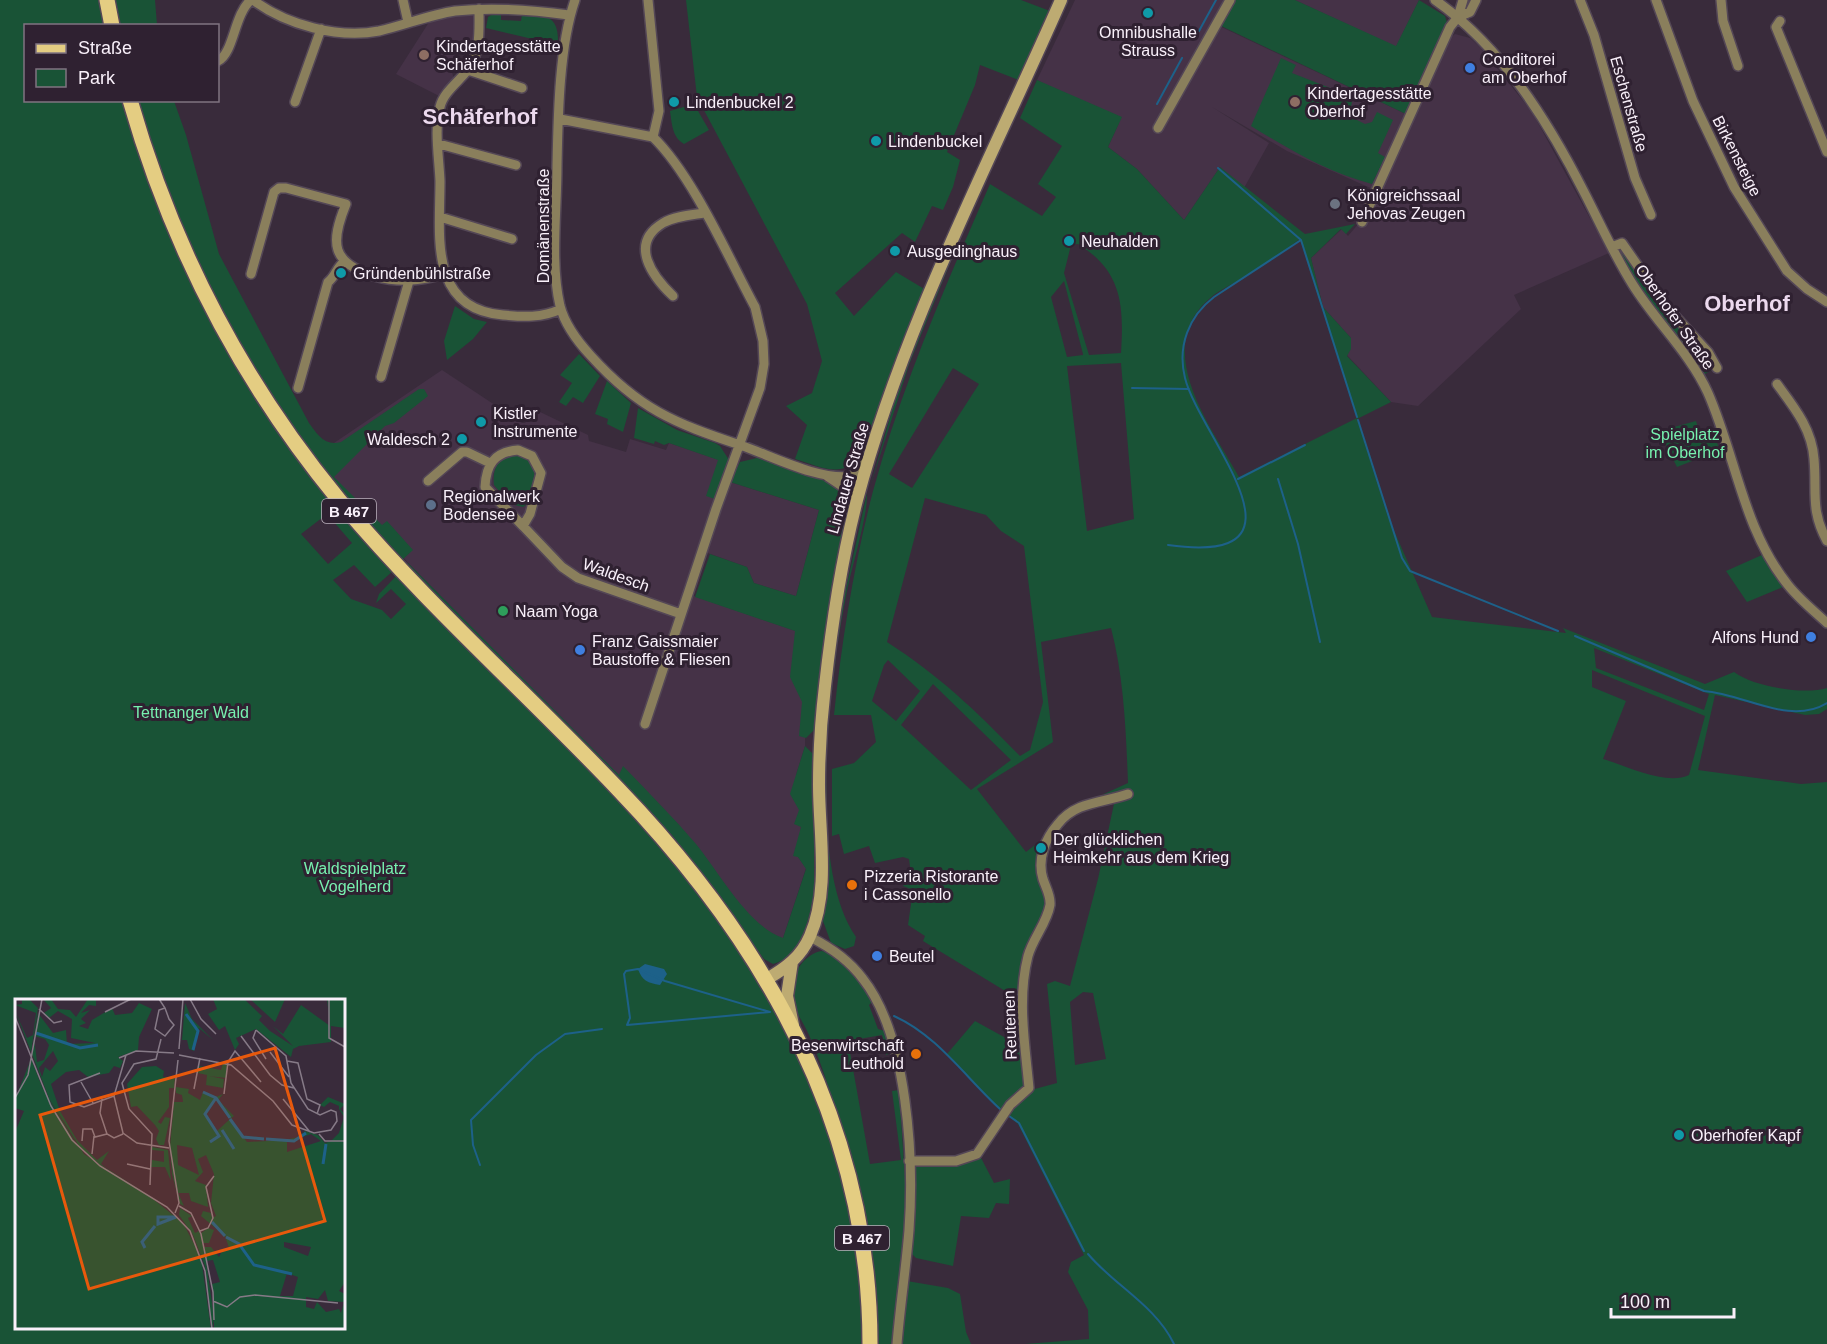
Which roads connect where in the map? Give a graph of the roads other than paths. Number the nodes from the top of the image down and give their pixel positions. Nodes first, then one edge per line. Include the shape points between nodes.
1 (107, 0) edge
2 (252, 0) edge
3 (404, 0) edge
4 (575, 0) edge
5 (648, 0) edge
6 (1061, 0) edge
7 (1230, 0) edge
8 (1435, 0) edge
9 (1463, 0) edge
10 (1476, 0) edge
11 (1580, 0) edge
12 (1656, 0) edge
13 (1721, 0) edge
14 (479, 9) junction
15 (570, 15) junction
16 (1458, 17) junction
17 (1780, 21) dead end
18 (408, 22) junction
19 (112, 24) edge
20 (321, 29) junction
21 (219, 60) edge
22 (1738, 66) dead end
23 (468, 70) junction
24 (522, 88) dead end
25 (131, 102) edge
26 (295, 102) dead end
27 (560, 119) junction
28 (1158, 129) dead end
29 (653, 137) junction
30 (439, 144) junction
31 (1827, 153) edge
32 (516, 165) dead end
33 (704, 213) junction
34 (1651, 215) dead end
35 (440, 217) junction
36 (1362, 222) dead end
37 (512, 238) dead end
38 (1612, 247) junction
39 (344, 262) junction
40 (251, 274) dead end
41 (444, 274) junction
42 (409, 281) junction
43 (673, 296) dead end
44 (1827, 302) edge
45 (561, 309) junction
46 (1717, 368) dead end
47 (381, 377) dead end
48 (1777, 384) dead end
49 (298, 388) dead end
50 (739, 444) junction
51 (871, 452) junction
52 (490, 463) junction
53 (826, 475) junction
54 (428, 481) dead end
55 (858, 497) junction
56 (523, 526) junction
57 (1827, 541) edge
58 (681, 614) junction
59 (1827, 623) edge
60 (645, 724) dead end
61 (1128, 794) dead end
62 (810, 937) junction
63 (792, 963) junction
64 (767, 980) junction
65 (793, 1026) junction
66 (909, 1161) junction
67 (870, 1344) edge
68 (897, 1344) edge

1 - 19 main road
2 - 20 street
2 - 21 street via 241,11
3 - 18 street
4 - 15 street, Domänenstraße
5 - 29 street via 660,111
6 - 51 main road, Lindauer Straße via 930,291
7 - 28 street
8 - 16 street, Oberhofer Straße
9 - 16 street
10 - 16 street via 1470,12
11 - 34 street, Eschenstraße via 1594,35 1635,178
12 - 44 street, Birkensteige via 1693,101 1734,188 1787,271
13 - 22 street via 1723,21
14 - 15 street
14 - 18 street
14 - 23 street via 478,44
15 - 27 street, Domänenstraße
16 - 36 street via 1450,27
16 - 38 street, Oberhofer Straße via 1488,47 1531,103
17 - 31 street via 1776,27
18 - 20 street via 369,33
20 - 26 street
23 - 24 street
23 - 30 street via 442,102
25 - 64 main road, B 467 via 165,205 198,281 248,371 303,455 423,595 654,828 726,919
27 - 29 street
27 - 45 street, Domänenstraße via 556,263
29 - 33 street via 674,162
30 - 32 street
30 - 35 street
33 - 43 street via 666,221 646,247 650,271
33 - 50 street via 755,307 763,341 760,388
35 - 37 street
35 - 41 street
38 - 46 street, Oberhofer Straße via 1622,243 1665,305 1708,352
38 - 59 street, Oberhofer Straße via 1644,302 1700,377 1762,545 1787,585
39 - 40 street via 338,250 337,232 346,204 279,188 274,192
39 - 42 street via 357,271
39 - 49 street via 328,282
41 - 42 street
41 - 45 street via 460,298 485,312 530,317
42 - 47 street
45 - 50 street, Domänenstraße via 582,346 637,401 683,426
48 - 57 street via 1807,427 1814,459 1814,512
50 - 53 street, Domänenstraße
50 - 58 street
51 - 53 street, Domänenstraße via 852,476
51 - 55 main road, Lindauer Straße
52 - 54 street via 462,453
52 - 56 street, Waldesch via 485,487
52 - 56 street via 509,451 525,452 536,461 541,473 539,483
53 - 55 street, Domänenstraße
55 - 62 main road, Lindauer Straße via 836,603 822,712 820,887
56 - 58 street, Waldesch via 578,578
58 - 60 street
61 - 66 street, Reutenen via 1096,801 1068,814 1054,829 1043,852 1041,867 1050,907 1029,954 1022,998 1029,1088 1010,1105 977,1154 956,1161
62 - 63 main road, Lindauer Straße
62 - 66 street via 856,970 884,1013 899,1065
63 - 64 main road, Lindauer Straße
63 - 65 main road via 787,996
64 - 65 main road, B 467
65 - 67 main road, B 467 via 825,1096 847,1168 862,1242
66 - 68 street via 909,1229

